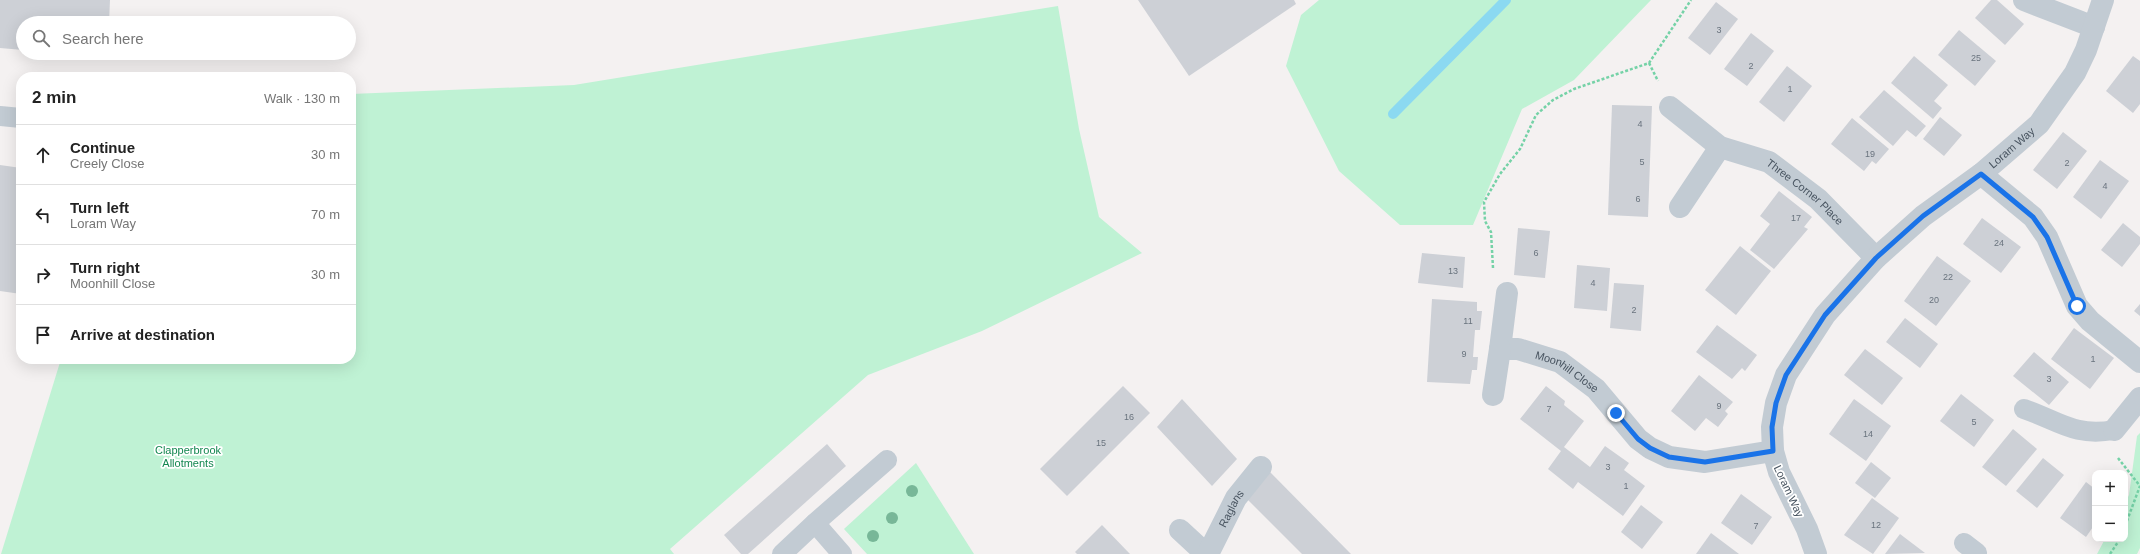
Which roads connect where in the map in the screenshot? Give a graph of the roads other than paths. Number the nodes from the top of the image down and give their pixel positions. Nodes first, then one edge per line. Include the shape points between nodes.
1 (2024, 0) edge
2 (2103, 0) edge
3 (2094, 27) junction
4 (1670, 107) dead end
5 (0, 116) edge
6 (16, 118) edge
7 (1720, 147) junction
8 (1981, 174) junction
9 (1680, 207) dead end
10 (1876, 258) junction
11 (1507, 293) road end
12 (1500, 349) junction
13 (2140, 362) edge
14 (1493, 395) dead end
15 (2140, 398) edge
16 (2024, 409) dead end
17 (2114, 430) joint
18 (1773, 451) junction
19 (887, 460) dead end
20 (1261, 467) dead end
21 (815, 523) junction
22 (1180, 530) dead end
23 (782, 554) edge
24 (842, 554) edge
25 (1207, 554) edge
26 (1816, 554) edge

1 - 3 street
2 - 3 street, Loram Way
3 - 8 street, Loram Way via 2075,73 2043,118
4 - 7 street, Three Corner Place
5 - 6 lane
7 - 9 street
7 - 10 street, Three Corner Place via 1769,162 1818,199
8 - 10 street, Loram Way via 1923,216
8 - 13 street via 2033,217 2047,237 2077,306 2090,321
10 - 18 street, Loram Way via 1825,315 1786,375 1776,403 1772,427
11 - 12 street
12 - 14 street
12 - 18 street, Moonhill Close via 1518,349 1560,362 1596,389 1638,439 1669,457 1705,462
15 - 17 street
16 - 17 lane via 2074,430 2096,433
18 - 26 street, Loram Way via 1779,472 1807,529
19 - 21 lane
20 - 25 street, Raglans via 1236,498
21 - 23 lane
21 - 24 lane
22 - 25 street, Raglans

